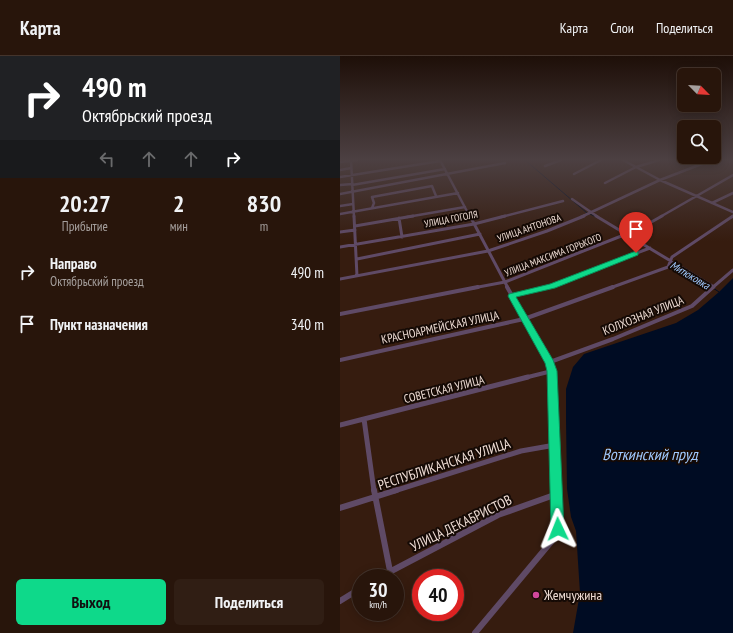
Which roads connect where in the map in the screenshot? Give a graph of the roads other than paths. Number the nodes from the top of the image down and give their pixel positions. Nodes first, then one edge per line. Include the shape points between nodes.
1 (352, 187) edge
2 (381, 187) edge
3 (427, 187) edge
4 (432, 187) edge
5 (455, 187) edge
6 (646, 187) edge
7 (675, 187) edge
8 (711, 187) edge
9 (352, 192) junction
10 (458, 192) junction
11 (733, 193) edge
12 (340, 194) edge
13 (436, 196) junction
14 (695, 196) junction
15 (572, 199) dead end
16 (563, 201) dead end
17 (712, 203) junction
18 (353, 204) junction
19 (340, 206) edge
20 (465, 207) junction
21 (372, 208) junction
22 (354, 212) junction
23 (733, 212) edge
24 (340, 214) edge
25 (590, 214) junction
26 (733, 216) edge
27 (399, 218) junction
28 (474, 224) junction
29 (355, 226) junction
30 (355, 230) junction
31 (340, 232) edge
32 (480, 234) junction
33 (625, 235) junction
34 (402, 237) junction
35 (357, 245) junction
36 (340, 248) edge
37 (650, 248) junction
38 (488, 250) junction
39 (357, 259) junction
40 (669, 261) junction
41 (733, 270) edge
42 (357, 276) junction
43 (340, 279) edge
44 (505, 282) junction
45 (714, 288) junction
46 (512, 296) junction
47 (340, 314) edge
48 (524, 319) junction
49 (340, 360) edge
50 (550, 362) junction
51 (552, 371) junction
52 (364, 419) junction
53 (340, 425) edge
54 (555, 445) junction
55 (557, 494) junction
56 (375, 498) junction
57 (340, 508) edge
58 (390, 569) edge
59 (394, 569) edge
60 (352, 594) edge
61 (340, 601) edge
62 (475, 633) edge

1 - 9 street
2 - 9 street
3 - 21 street via 372,197
4 - 13 street
5 - 10 street
6 - 25 street, УЛИЦА АНТОНОВА
7 - 14 street
8 - 14 street, УЛИЦА МАКСИМА ГОРЬКОГО
9 - 12 street
9 - 18 street
10 - 13 street
10 - 20 street
11 - 17 street
13 - 21 street
14 - 17 street
14 - 33 street, УЛИЦА МАКСИМА ГОРЬКОГО
15 - 25 street
16 - 28 street, УЛИЦА ГОГОЛЯ
17 - 23 street
18 - 19 street
18 - 22 street
20 - 27 street
20 - 28 street
21 - 22 street
22 - 24 street
22 - 29 street
25 - 33 street
25 - 38 street, УЛИЦА АНТОНОВА
26 - 40 street, КРАСНОАРМЕЙСКАЯ УЛИЦА
27 - 29 street
27 - 34 street
28 - 32 street
28 - 34 street, УЛИЦА ГОГОЛЯ
29 - 30 street
30 - 31 street
30 - 35 street
32 - 38 street
32 - 39 street
33 - 37 street
33 - 44 street, УЛИЦА МАКСИМА ГОРЬКОГО
34 - 35 street, УЛИЦА ГОГОЛЯ
35 - 36 street, УЛИЦА ГОГОЛЯ
35 - 39 street
37 - 40 street
37 - 46 street via 553,286
38 - 42 street, УЛИЦА АНТОНОВА
38 - 44 street
39 - 42 street
40 - 45 street
40 - 48 street, КРАСНОАРМЕЙСКАЯ УЛИЦА via 668,267 664,269
41 - 45 street, КОЛХОЗНАЯ УЛИЦА
42 - 43 street, УЛИЦА АНТОНОВА
44 - 46 street
44 - 47 street, УЛИЦА МАКСИМА ГОРЬКОГО
45 - 50 street, КОЛХОЗНАЯ УЛИЦА via 692,306
46 - 48 street
48 - 49 street, КРАСНОАРМЕЙСКАЯ УЛИЦА
48 - 50 street
50 - 51 street
51 - 52 street, СОВЕТСКАЯ УЛИЦА
51 - 54 street
52 - 53 street, СОВЕТСКАЯ УЛИЦА
52 - 56 street
54 - 55 street
54 - 56 street, РЕСПУБЛИКАНСКАЯ УЛИЦА via 521,451
55 - 59 street, УЛИЦА ДЕКАБРИСТОВ via 498,515
55 - 62 street via 556,536 544,554
56 - 57 street, РЕСПУБЛИКАНСКАЯ УЛИЦА
56 - 58 street
60 - 61 street

